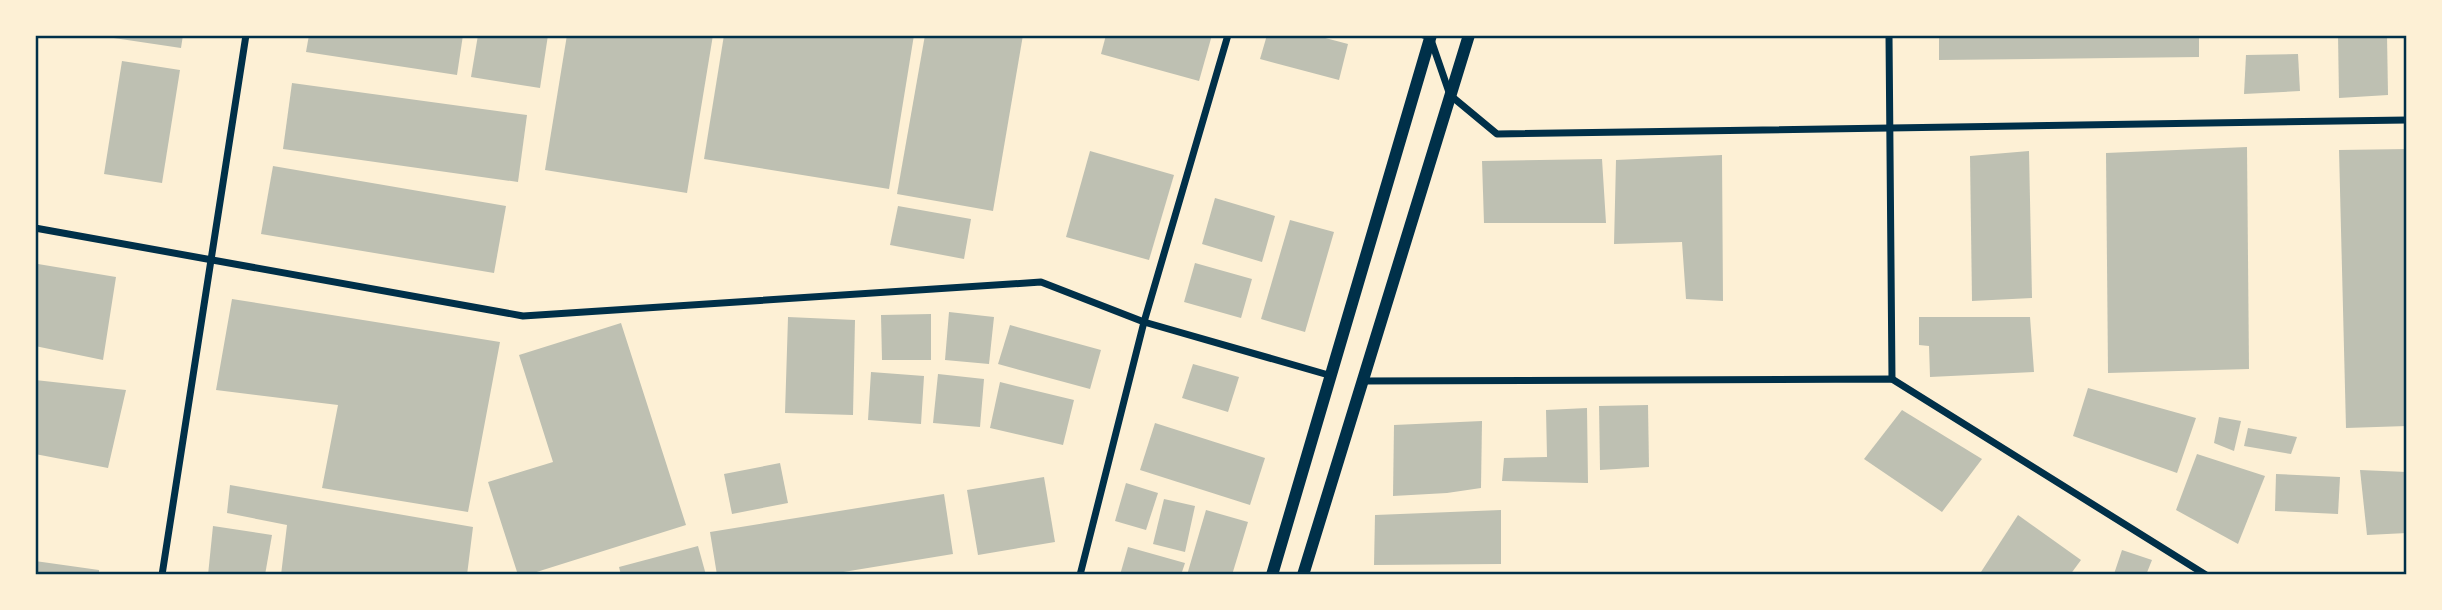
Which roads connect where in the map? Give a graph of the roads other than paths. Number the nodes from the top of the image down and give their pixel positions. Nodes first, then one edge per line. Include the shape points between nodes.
1 (246, 35) edge
2 (1228, 35) edge
3 (1469, 35) edge
4 (1889, 35) edge
5 (1428, 36) edge
6 (1450, 96) junction
7 (2407, 120) edge
8 (1890, 128) junction
9 (35, 228) edge
10 (211, 261) junction
11 (1144, 322) junction
12 (1332, 376) junction
13 (1892, 379) junction
14 (1362, 381) junction
15 (162, 575) edge
16 (1080, 575) edge
17 (1272, 575) edge
18 (1303, 575) edge
19 (2206, 575) edge

1 - 10 street
2 - 11 street
3 - 6 street
4 - 8 street
5 - 6 street
5 - 12 street
6 - 8 street via 1497,134
6 - 14 street
7 - 8 street
8 - 13 street
9 - 10 street
10 - 11 street via 523,316 1041,282
10 - 15 street
11 - 12 street
11 - 16 street
12 - 17 street
13 - 14 street
13 - 19 street
14 - 18 street

